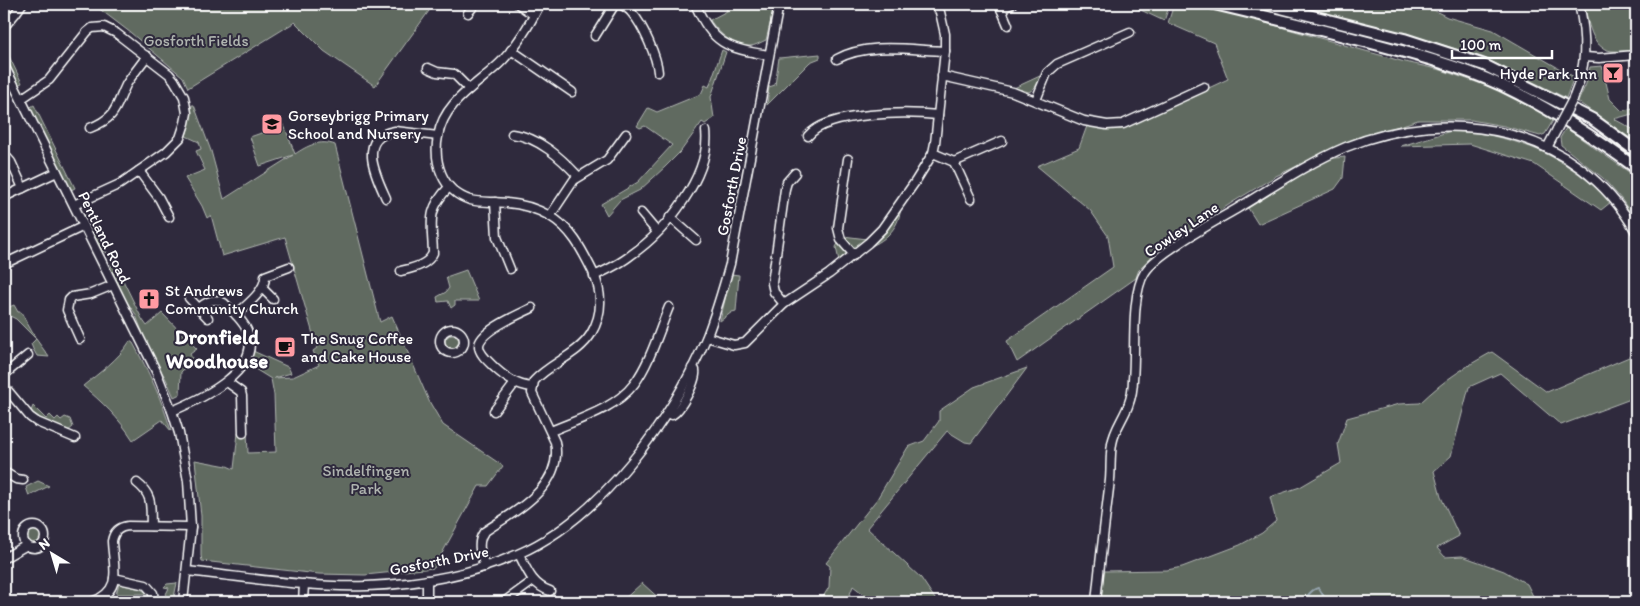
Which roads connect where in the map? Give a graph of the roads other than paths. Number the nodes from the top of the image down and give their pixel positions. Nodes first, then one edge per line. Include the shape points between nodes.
1 (22, 4) edge
2 (475, 4) edge
3 (518, 4) edge
4 (540, 4) edge
5 (615, 4) edge
6 (620, 4) edge
7 (695, 4) edge
8 (779, 4) edge
9 (935, 4) edge
10 (1012, 4) edge
11 (1214, 4) edge
12 (1265, 4) edge
13 (1579, 4) edge
14 (1000, 6) edge
15 (468, 13) dead end
16 (534, 15) junction
17 (1008, 25) dead end
18 (4, 27) edge
19 (1130, 32) dead end
20 (595, 36) dead end
21 (511, 50) junction
22 (945, 51) junction
23 (768, 55) junction
24 (1636, 55) edge
25 (147, 56) junction
26 (1585, 57) junction
27 (837, 59) dead end
28 (4, 65) edge
29 (428, 68) dead end
30 (658, 72) dead end
31 (942, 76) junction
32 (1204, 87) dead end
33 (469, 89) junction
34 (572, 92) dead end
35 (21, 98) junction
36 (1036, 100) junction
37 (938, 115) junction
38 (90, 128) dead end
39 (706, 131) dead end
40 (512, 134) dead end
41 (626, 134) dead end
42 (438, 136) junction
43 (808, 136) dead end
44 (1002, 141) dead end
45 (1547, 148) junction
46 (1636, 151) edge
47 (933, 152) junction
48 (4, 154) edge
49 (848, 159) dead end
50 (954, 162) junction
51 (1636, 168) edge
52 (139, 171) junction
53 (57, 172) junction
54 (795, 173) dead end
55 (578, 176) junction
56 (449, 187) junction
57 (23, 188) junction
58 (4, 197) edge
59 (386, 198) dead end
60 (971, 199) dead end
61 (495, 202) junction
62 (74, 205) junction
63 (640, 213) dead end
64 (550, 216) junction
65 (169, 217) dead end
66 (670, 217) junction
67 (84, 226) junction
68 (657, 232) junction
69 (1636, 232) edge
70 (696, 240) dead end
71 (854, 255) junction
72 (8, 262) dead end
73 (289, 267) dead end
74 (510, 269) dead end
75 (401, 271) dead end
76 (594, 276) junction
77 (113, 285) junction
78 (262, 288) junction
79 (189, 298) dead end
80 (273, 299) dead end
81 (784, 304) junction
82 (670, 307) dead end
83 (199, 308) junction
84 (532, 308) dead end
85 (236, 315) junction
86 (208, 318) dead end
87 (707, 337) junction
88 (80, 339) dead end
89 (463, 345) dead end
90 (479, 346) junction
91 (28, 355) dead end
92 (4, 375) edge
93 (227, 382) junction
94 (515, 383) junction
95 (4, 386) edge
96 (532, 387) junction
97 (172, 411) junction
98 (494, 411) dead end
99 (551, 431) junction
100 (242, 433) dead end
101 (75, 438) dead end
102 (4, 472) edge
103 (23, 480) dead end
104 (137, 483) dead end
105 (150, 526) junction
106 (191, 527) junction
107 (27, 545) dead end
108 (519, 554) junction
109 (4, 558) edge
110 (484, 567) junction
111 (187, 571) junction
112 (114, 578) junction
113 (427, 580) junction
114 (533, 581) junction
115 (304, 584) junction
116 (550, 591) dead end
117 (92, 602) edge
118 (154, 602) edge
119 (183, 602) edge
120 (302, 602) edge
121 (427, 602) edge
122 (504, 602) edge
123 (1096, 602) edge

1 - 18 street
2 - 15 street
3 - 16 street
4 - 16 street
5 - 20 street
6 - 30 street via 638,22 656,59
7 - 23 street via 706,26 719,40 739,50
8 - 23 street, Gosforth Drive
9 - 22 street via 946,34
10 - 14 street
11 - 51 highway via 1412,53 1466,71 1551,111
12 - 46 highway via 1404,39 1484,65 1592,119
13 - 26 street
14 - 17 street
16 - 21 street
19 - 36 street via 1056,64 1047,73
21 - 33 street
21 - 34 street
22 - 27 street via 871,50 846,54
22 - 31 street
23 - 87 street, Gosforth Drive via 730,264
24 - 26 street
25 - 35 street via 108,28 92,28 50,80
25 - 38 street via 127,84 118,107 103,122
25 - 52 street via 180,88 187,113 180,138
26 - 45 street, bridge via 1579,86
28 - 35 street, Pentland Road
29 - 33 street via 454,74
31 - 36 street
31 - 37 street
32 - 36 street via 1118,125 1084,121
33 - 42 street via 446,113
35 - 53 street, Pentland Road
37 - 43 street via 914,112 867,115 829,124
37 - 47 street
39 - 66 street via 707,144 699,172
40 - 55 street via 540,144
41 - 55 street via 607,160
42 - 56 street via 438,165
42 - 59 street via 395,131 375,143 371,160
44 - 50 street
45 - 69 street, Cowley Lane via 1591,176 1617,202
45 - 123 street, Cowley Lane via 1507,134 1472,127 1420,127 1379,136 1324,157 1194,234 1149,267 1138,288 1134,379 1129,405 1112,442
47 - 50 street
47 - 71 street via 882,229
48 - 57 street
49 - 71 street via 838,228 841,240
50 - 60 street
52 - 62 street via 120,184
52 - 65 street
53 - 57 street
53 - 62 street, Pentland Road
54 - 81 street via 785,189 772,283 774,292
55 - 64 street
56 - 61 street via 470,200
56 - 75 street via 433,210 431,257 418,266
57 - 58 street
61 - 64 street via 522,205
61 - 74 street via 497,237
62 - 67 street, Pentland Road
63 - 68 street
64 - 76 street via 572,234
66 - 68 street
66 - 70 street
67 - 72 street
67 - 77 street, Pentland Road
68 - 76 street via 631,255
71 - 81 street
73 - 78 street via 266,274
76 - 96 street via 600,300 594,328 586,342 539,376
77 - 88 street via 69,300 67,310
77 - 97 street, Pentland Road
78 - 80 street
78 - 85 street
79 - 83 street
81 - 87 street via 745,343 734,345
82 - 99 street via 640,374 628,392 616,402
83 - 85 street via 208,301 220,300
83 - 86 street
84 - 90 street via 489,332
85 - 93 street via 247,330 250,349 241,367
87 - 108 street, Gosforth Drive via 667,413 623,471 561,530
89 - 90 street
90 - 94 street via 488,362
91 - 92 street
93 - 97 street via 195,402
93 - 100 street via 241,392
94 - 96 street
94 - 98 street
95 - 101 street via 30,417
96 - 99 street
97 - 106 street, Pentland Road via 187,472
99 - 110 street via 557,451 552,474 532,498 484,532 480,549
102 - 103 street via 16,480
104 - 105 street via 148,494
105 - 106 street
105 - 112 street via 128,526 115,532 112,541
106 - 111 street, Pentland Road
107 - 109 street
108 - 110 street, Gosforth Drive
108 - 114 street
110 - 113 street, Gosforth Drive
111 - 115 street, Gosforth Drive
111 - 119 street, Pentland Road
112 - 117 street via 108,594
112 - 118 street via 146,585 153,593
113 - 115 street, Gosforth Drive via 366,586
113 - 121 street
114 - 116 street
114 - 122 street
115 - 120 street

